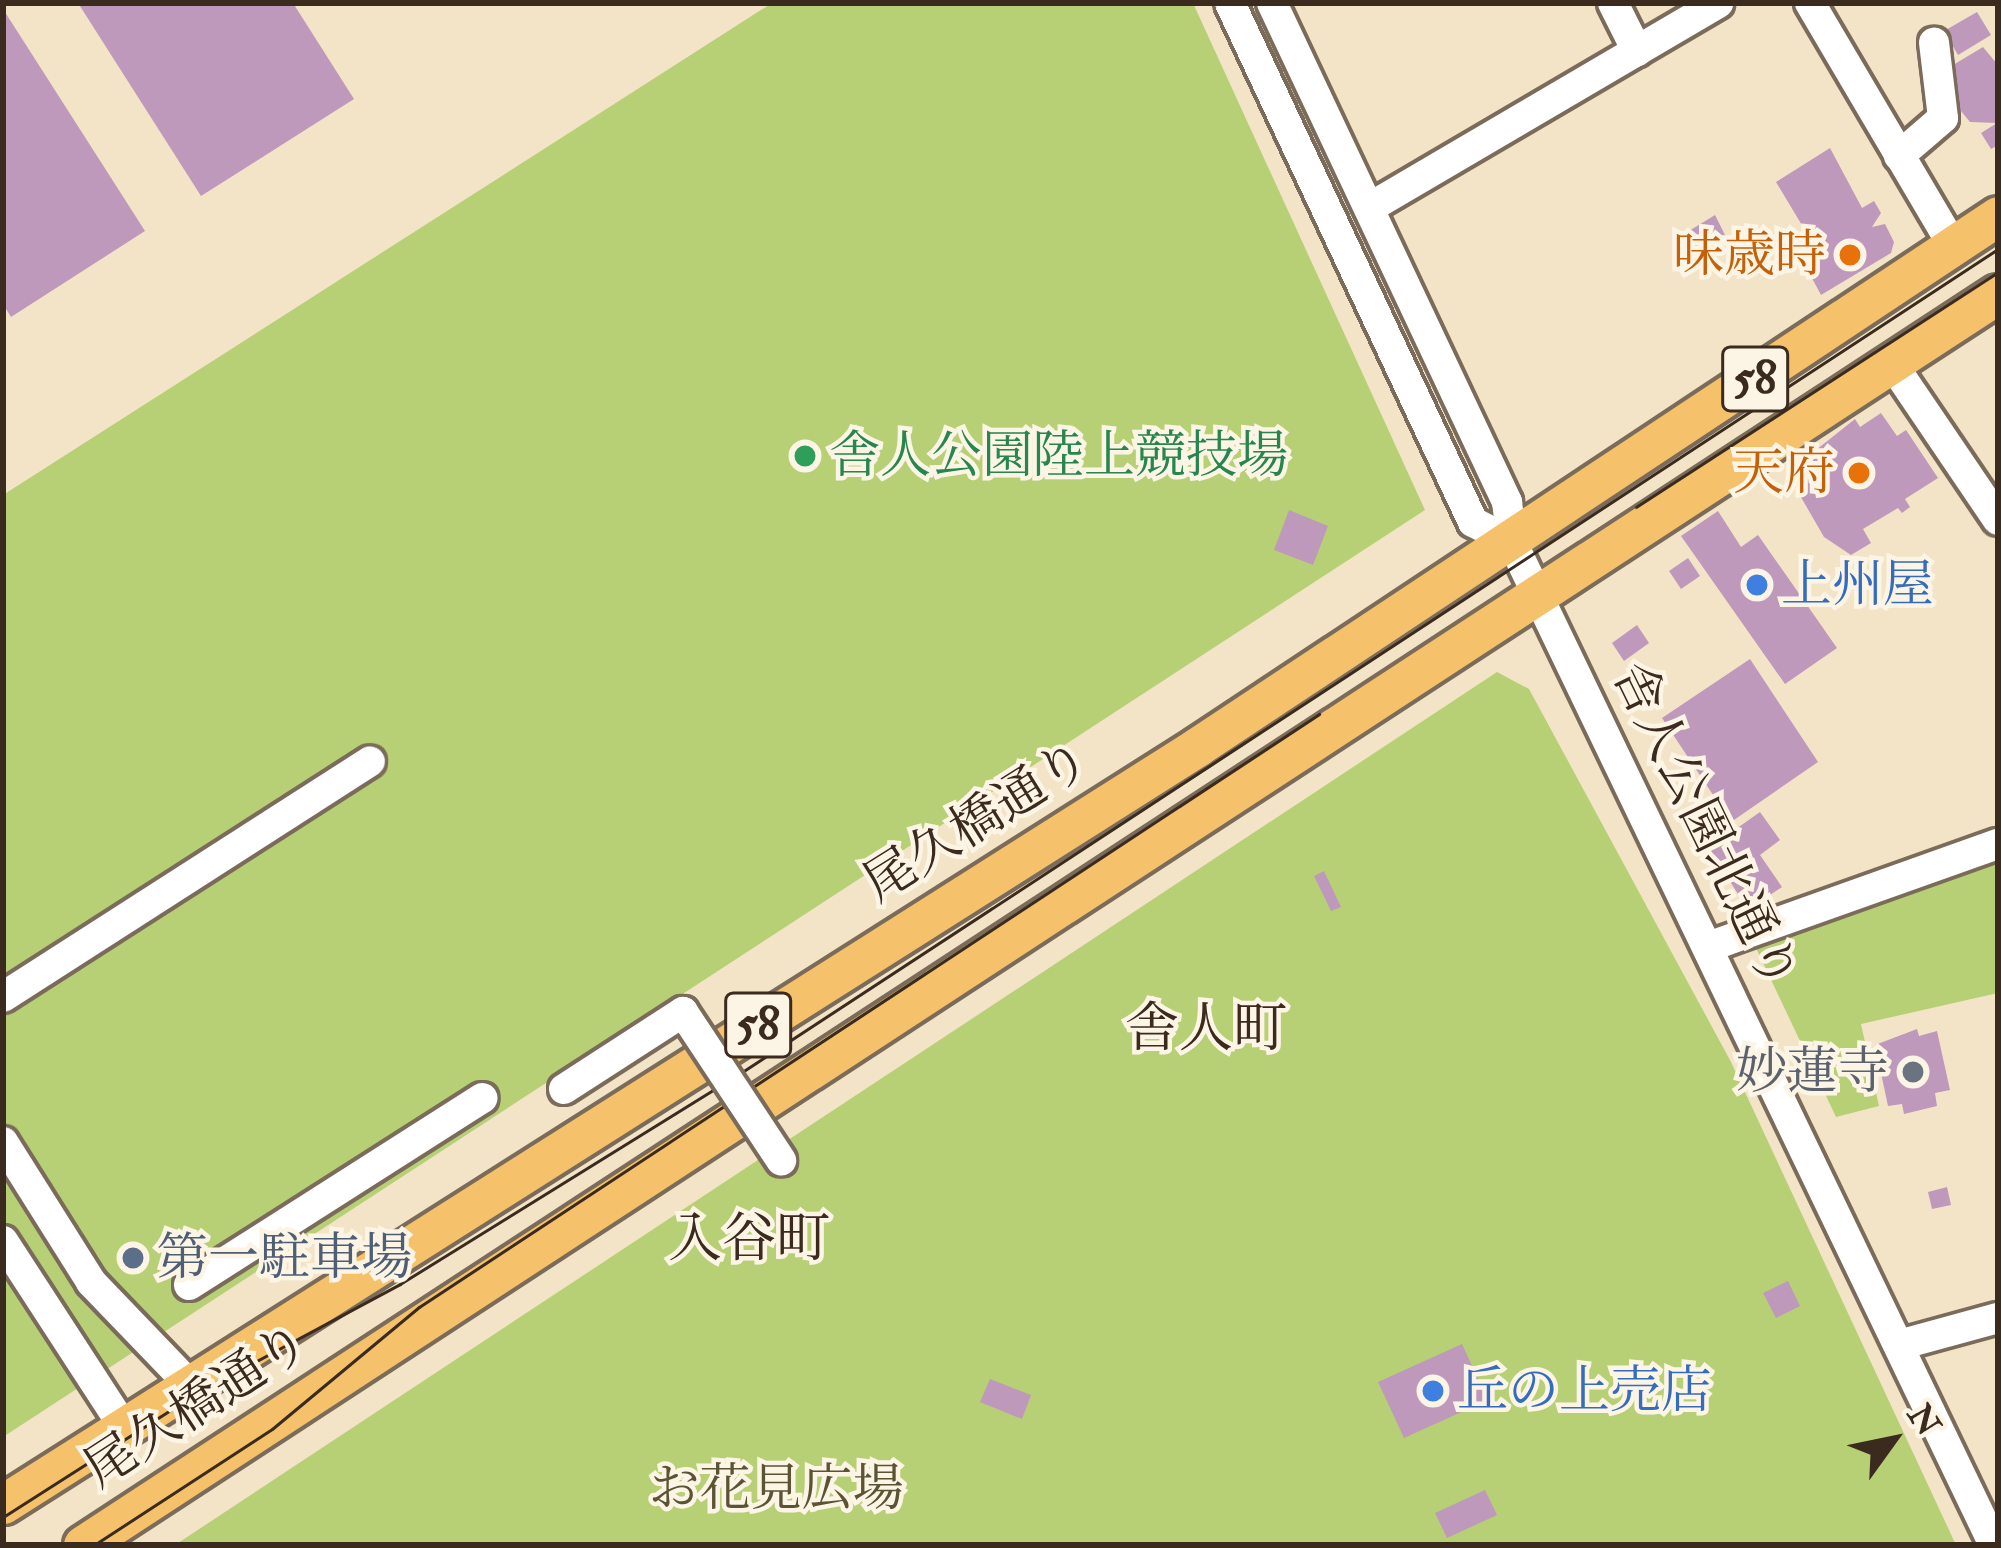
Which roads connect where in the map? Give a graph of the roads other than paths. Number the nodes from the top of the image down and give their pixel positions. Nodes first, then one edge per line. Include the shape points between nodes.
1 (1230, 3) edge
2 (1272, 3) edge
3 (1613, 3) edge
4 (1718, 3) edge
5 (1810, 3) edge
6 (1934, 43) dead end
7 (1637, 51) junction
8 (1899, 156) junction
9 (1369, 208) junction
10 (1998, 217) edge
11 (1953, 246) junction
12 (1998, 295) edge
13 (1893, 364) junction
14 (1998, 520) edge
15 (1512, 542) junction
16 (1538, 594) junction
17 (370, 761) dead end
18 (1998, 844) edge
19 (1712, 946) junction
20 (3, 997) edge
21 (564, 1089) dead end
22 (484, 1098) dead end
23 (3, 1142) edge
24 (781, 1160) dead end
25 (3, 1241) edge
26 (189, 1285) dead end
27 (1998, 1318) edge
28 (1900, 1345) junction
29 (190, 1385) junction
30 (123, 1426) junction
31 (3, 1504) edge
32 (83, 1545) edge
33 (1994, 1545) edge

1 - 15 street, 舎人公園北通り via 1473,522
2 - 9 street, 舎人公園北通り
3 - 7 street
4 - 7 street
5 - 8 street
6 - 8 street via 1943,118
7 - 9 street
8 - 11 street
9 - 15 street, 舎人公園北通り via 1507,502
10 - 11 main road, 尾久橋通り / 58
11 - 15 main road, 尾久橋通り / 58
12 - 13 main road, 尾久橋通り / 58
13 - 14 street
13 - 16 main road, 尾久橋通り / 58
15 - 16 street, 舎人公園北通り
15 - 29 main road, 尾久橋通り / 58
16 - 19 street, 舎人公園北通り
16 - 32 main road, 尾久橋通り / 58
17 - 20 street
18 - 19 street
19 - 28 street, 舎人公園北通り
21 - 24 street, bridge via 683,1012
22 - 26 street
23 - 29 street via 91,1282
25 - 30 street
27 - 28 street
28 - 33 street, 舎人公園北通り
29 - 30 main road, 尾久橋通り / 58
30 - 31 main road, 尾久橋通り / 58

